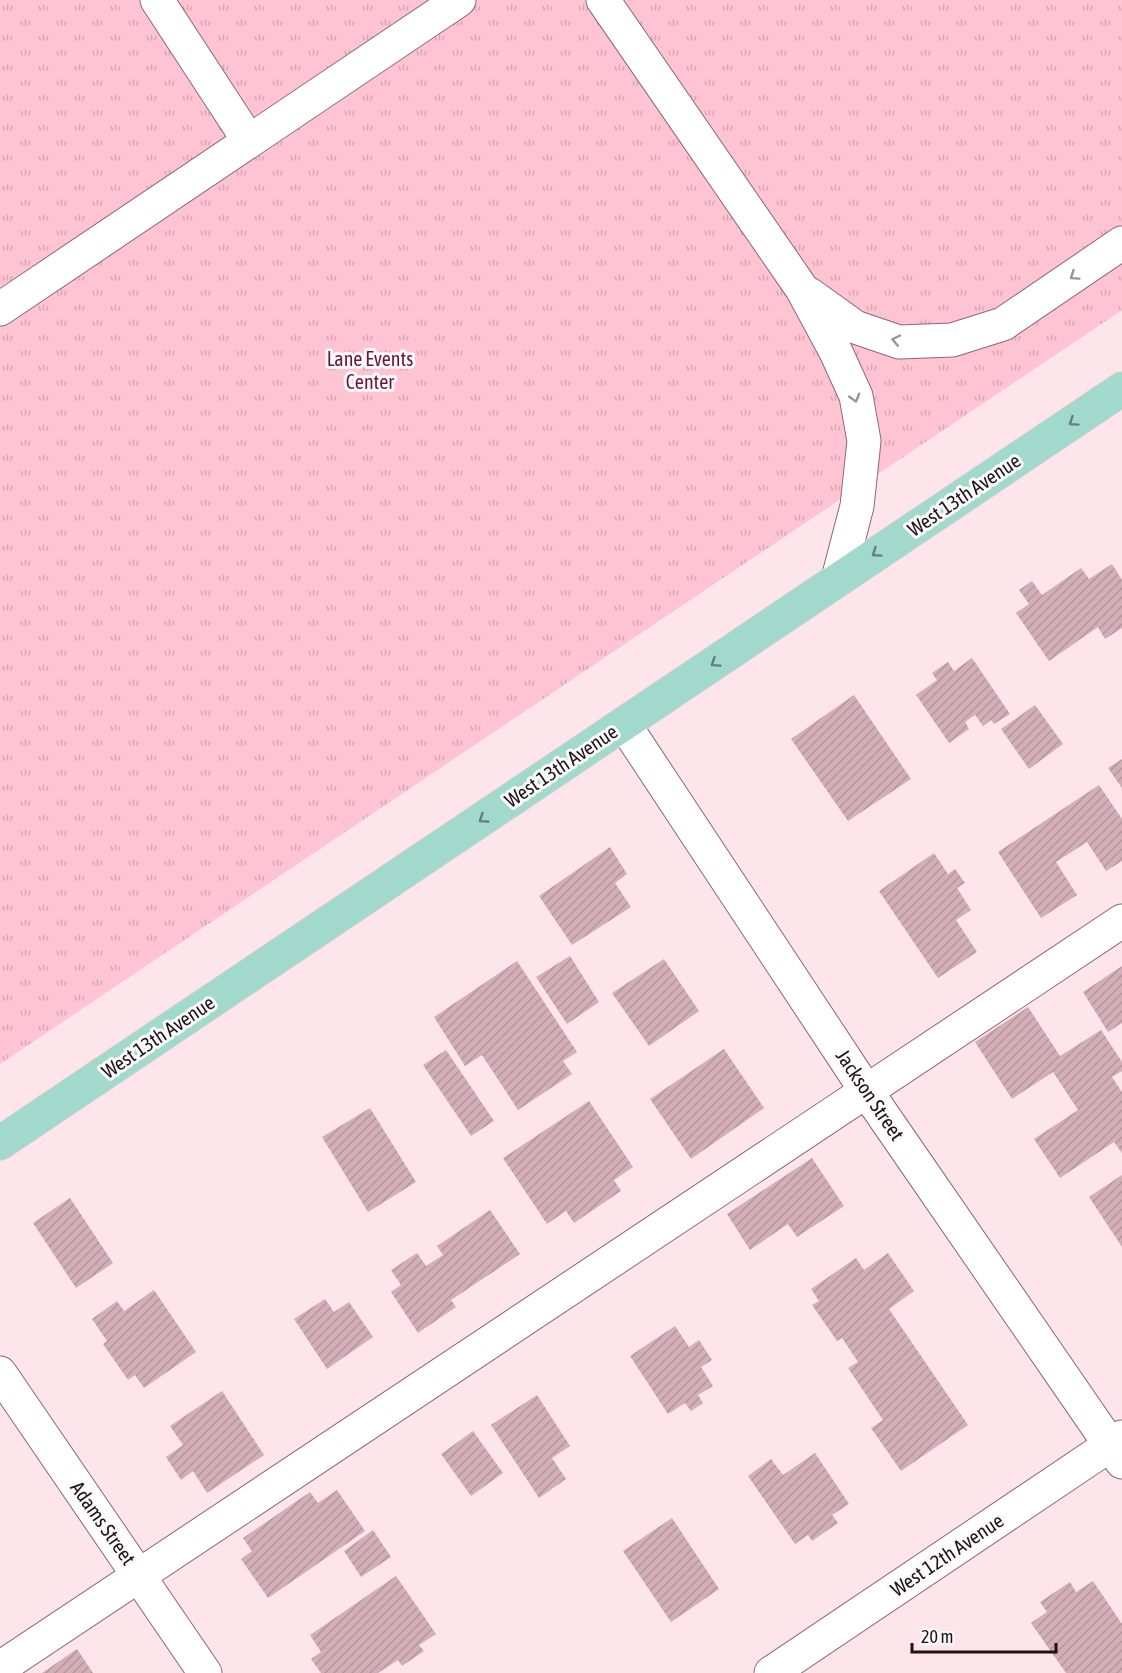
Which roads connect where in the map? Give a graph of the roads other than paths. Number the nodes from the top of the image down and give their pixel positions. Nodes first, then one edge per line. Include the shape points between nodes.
1 (157, 0) edge
2 (459, 0) edge
3 (603, 0) edge
4 (249, 141) junction
5 (1122, 243) edge
6 (802, 289) junction
7 (0, 309) edge
8 (1122, 389) edge
9 (838, 579) junction
10 (624, 724) junction
11 (1122, 921) edge
12 (867, 1092) junction
13 (0, 1143) edge
14 (0, 1373) edge
15 (1118, 1448) edge
16 (139, 1574) junction
17 (0, 1668) edge
18 (205, 1673) edge
19 (771, 1673) edge

1 - 4 street
2 - 4 street
3 - 6 street
4 - 7 street
5 -> 6 street via 1002,324 952,340 899,342 855,327
6 -> 9 street via 856,396 864,441 857,506
8 -> 9 main road, West 13th Avenue
9 -> 10 main road, West 13th Avenue
10 - 12 street, Jackson Street
10 -> 13 main road, West 13th Avenue
11 - 12 street
12 - 15 street, Jackson Street
12 - 16 street
14 - 16 street, Adams Street
15 - 19 street, West 12th Avenue
16 - 17 street
16 - 18 street, Adams Street

